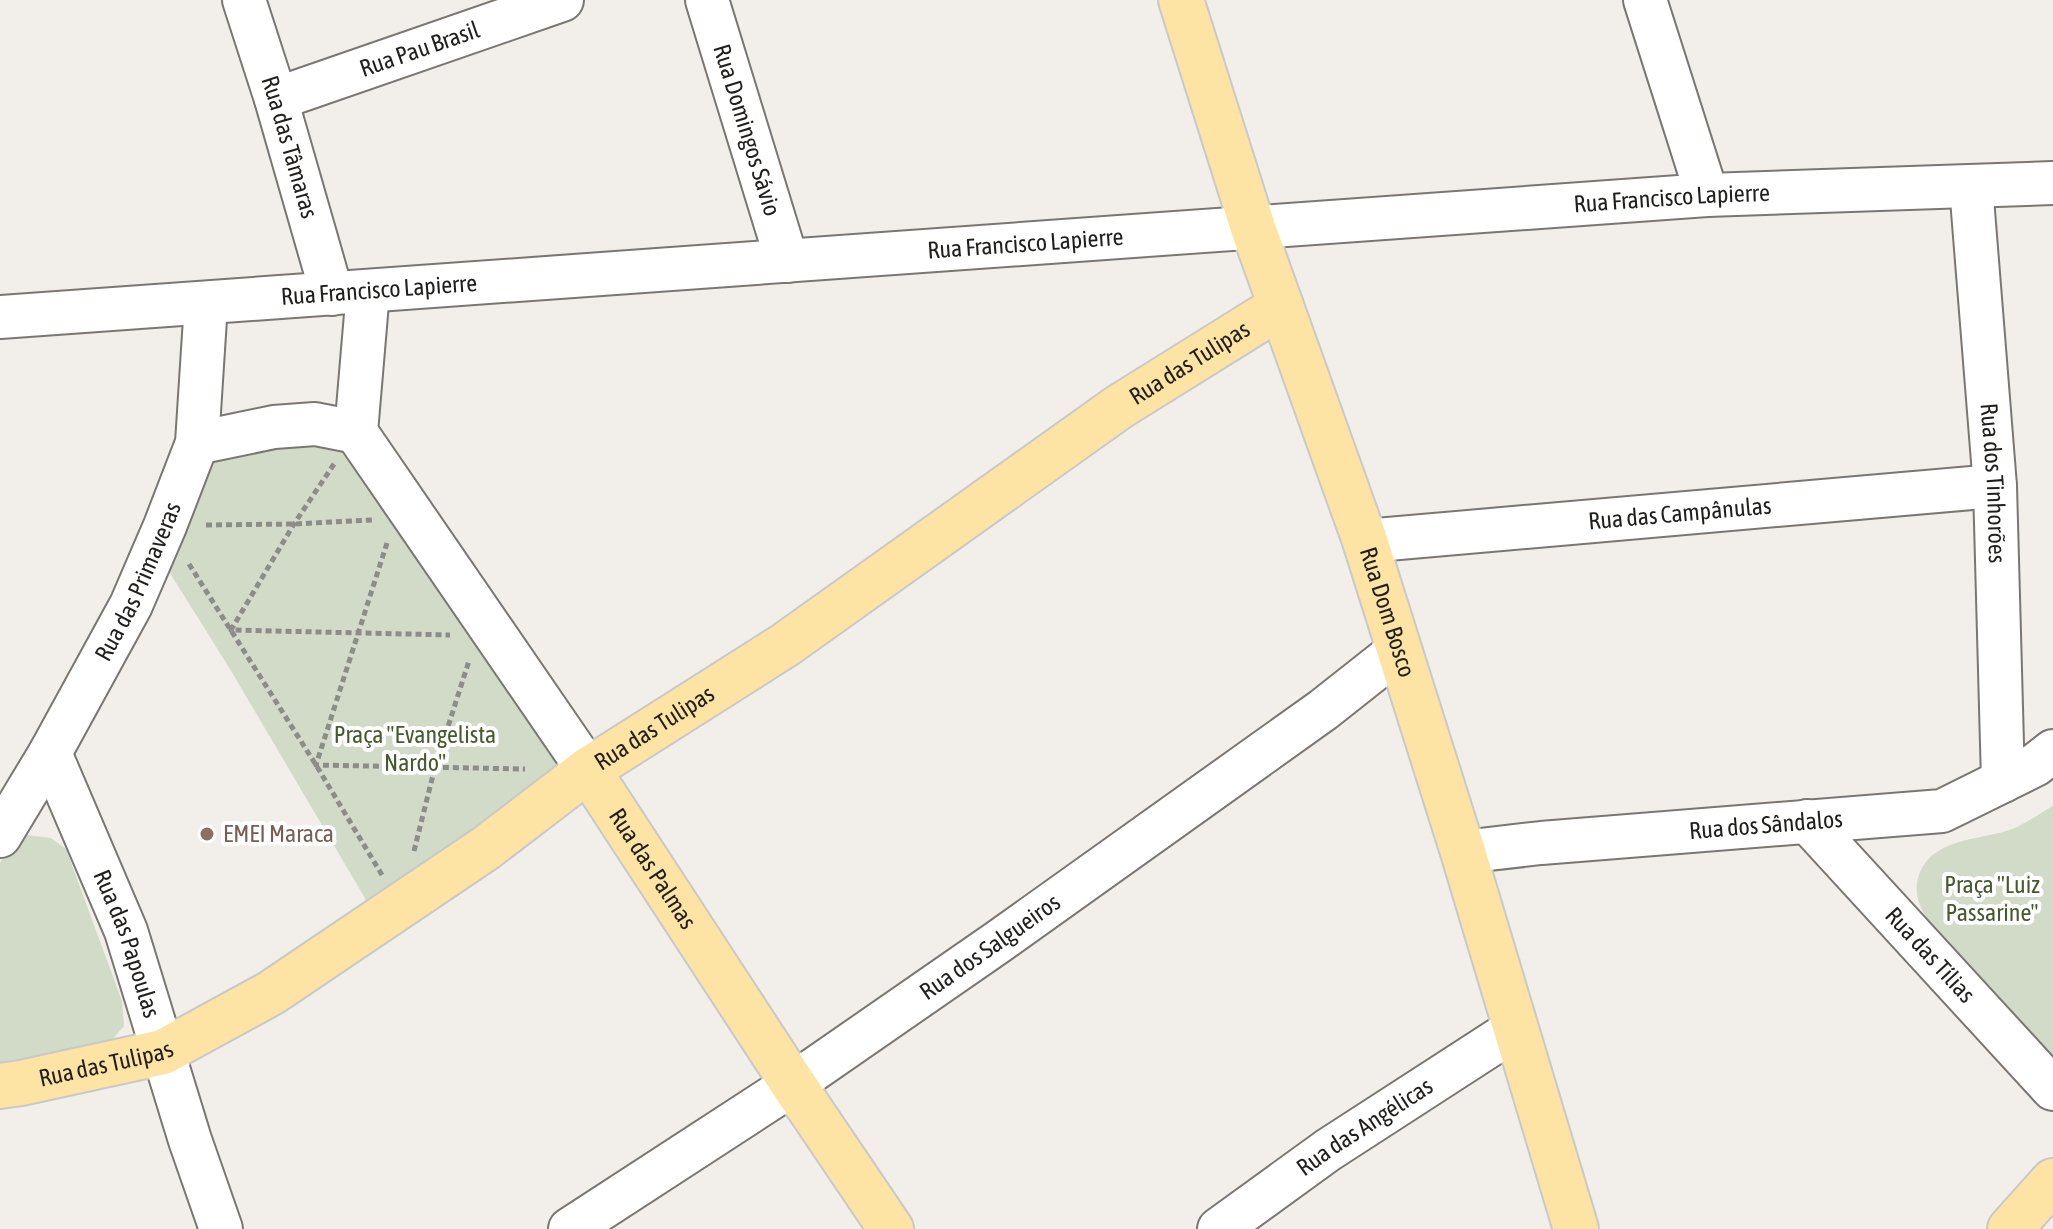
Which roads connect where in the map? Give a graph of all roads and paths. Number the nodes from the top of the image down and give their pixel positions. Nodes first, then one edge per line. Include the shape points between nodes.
1 (244, 0) edge
2 (562, 0) edge
3 (707, 0) edge
4 (1181, 0) edge
5 (1645, 0) edge
6 (276, 99) junction
7 (2053, 183) edge
8 (1971, 186) junction
9 (1707, 195) junction
10 (1253, 228) junction
11 (787, 261) junction
12 (350, 293) junction
13 (206, 303) junction
14 (1281, 306) junction
15 (0, 317) edge
16 (356, 432) junction
17 (197, 443) junction
18 (1995, 486) junction
19 (381, 519) dead end
20 (294, 524) junction
21 (165, 526) junction
22 (391, 533) dead end
23 (1365, 541) junction
24 (231, 630) junction
25 (359, 633) junction
26 (462, 635) dead end
27 (472, 650) dead end
28 (1399, 650) junction
29 (2053, 751) edge
30 (50, 753) junction
31 (316, 765) junction
32 (435, 767) junction
33 (527, 769) dead end
34 (588, 770) junction
35 (2003, 781) junction
36 (1807, 821) junction
37 (0, 836) edge
38 (1463, 852) junction
39 (400, 907) junction
40 (1515, 1029) junction
41 (163, 1052) junction
42 (793, 1084) junction
43 (0, 1086) edge
44 (2053, 1089) edge
45 (2053, 1181) edge
46 (221, 1229) edge
47 (570, 1229) edge
48 (891, 1229) edge
49 (1219, 1229) edge
50 (1576, 1229) edge
51 (2010, 1229) edge

1 - 6 street, Rua das Tâmaras
2 - 6 street, Rua Pau Brasil
3 - 11 street, Rua Domingos Sávio
4 - 10 main road, Rua Dom Bosco
5 - 9 street
6 - 12 street, Rua das Tâmaras
7 - 8 street, Rua Francisco Lapierre
8 - 9 street, Rua Francisco Lapierre
8 - 18 street, Rua dos Tinhorões
9 - 10 street, Rua Francisco Lapierre
10 - 11 street, Rua Francisco Lapierre
10 - 14 main road, Rua Dom Bosco
11 - 12 street, Rua Francisco Lapierre
12 - 13 street, Rua Francisco Lapierre
12 - 16 street
13 - 15 street, Rua Francisco Lapierre
13 - 17 street, Rua das Primaveras
14 - 23 main road, Rua Dom Bosco
14 - 34 main road, Rua das Tulipas via 1119,407 785,645
16 - 17 street via 315,424
16 - 20 path
16 - 34 street, Rua das Palmas
17 - 21 street, Rua das Primaveras
18 - 23 street, Rua das Campânulas
18 - 35 street, Rua dos Tinhorões
19 - 20 path
20 - 21 path
20 - 24 path
21 - 24 path
21 - 30 street, Rua das Primaveras via 131,605
22 - 25 path
23 - 28 main road, Rua Dom Bosco
24 - 25 path
24 - 31 path
25 - 26 path
25 - 31 path
27 - 32 path
28 - 38 main road, Rua Dom Bosco
28 - 42 street, Rua dos Salgueiros via 1285,737
29 - 35 street, Rua dos Sândalos
30 - 37 street, Rua das Primaveras
30 - 41 street, Rua das Papoulas via 126,931
31 - 32 path
31 - 39 path
32 - 33 path
32 - 39 path
34 - 39 main road, Rua das Tulipas
34 - 42 main road, Rua das Palmas
35 - 36 street, Rua dos Sândalos via 1942,811
36 - 38 street, Rua dos Sândalos
36 - 44 street, Rua das Tílias
38 - 40 main road, Rua Dom Bosco
39 - 41 main road, Rua das Tulipas via 271,993
40 - 49 street, Rua das Angélicas via 1328,1150
40 - 50 main road, Rua Dom Bosco
41 - 43 main road, Rua das Tulipas
41 - 46 street, Rua das Papoulas
42 - 47 street, Rua dos Salgueiros
42 - 48 main road, Rua das Palmas
45 - 51 main road

